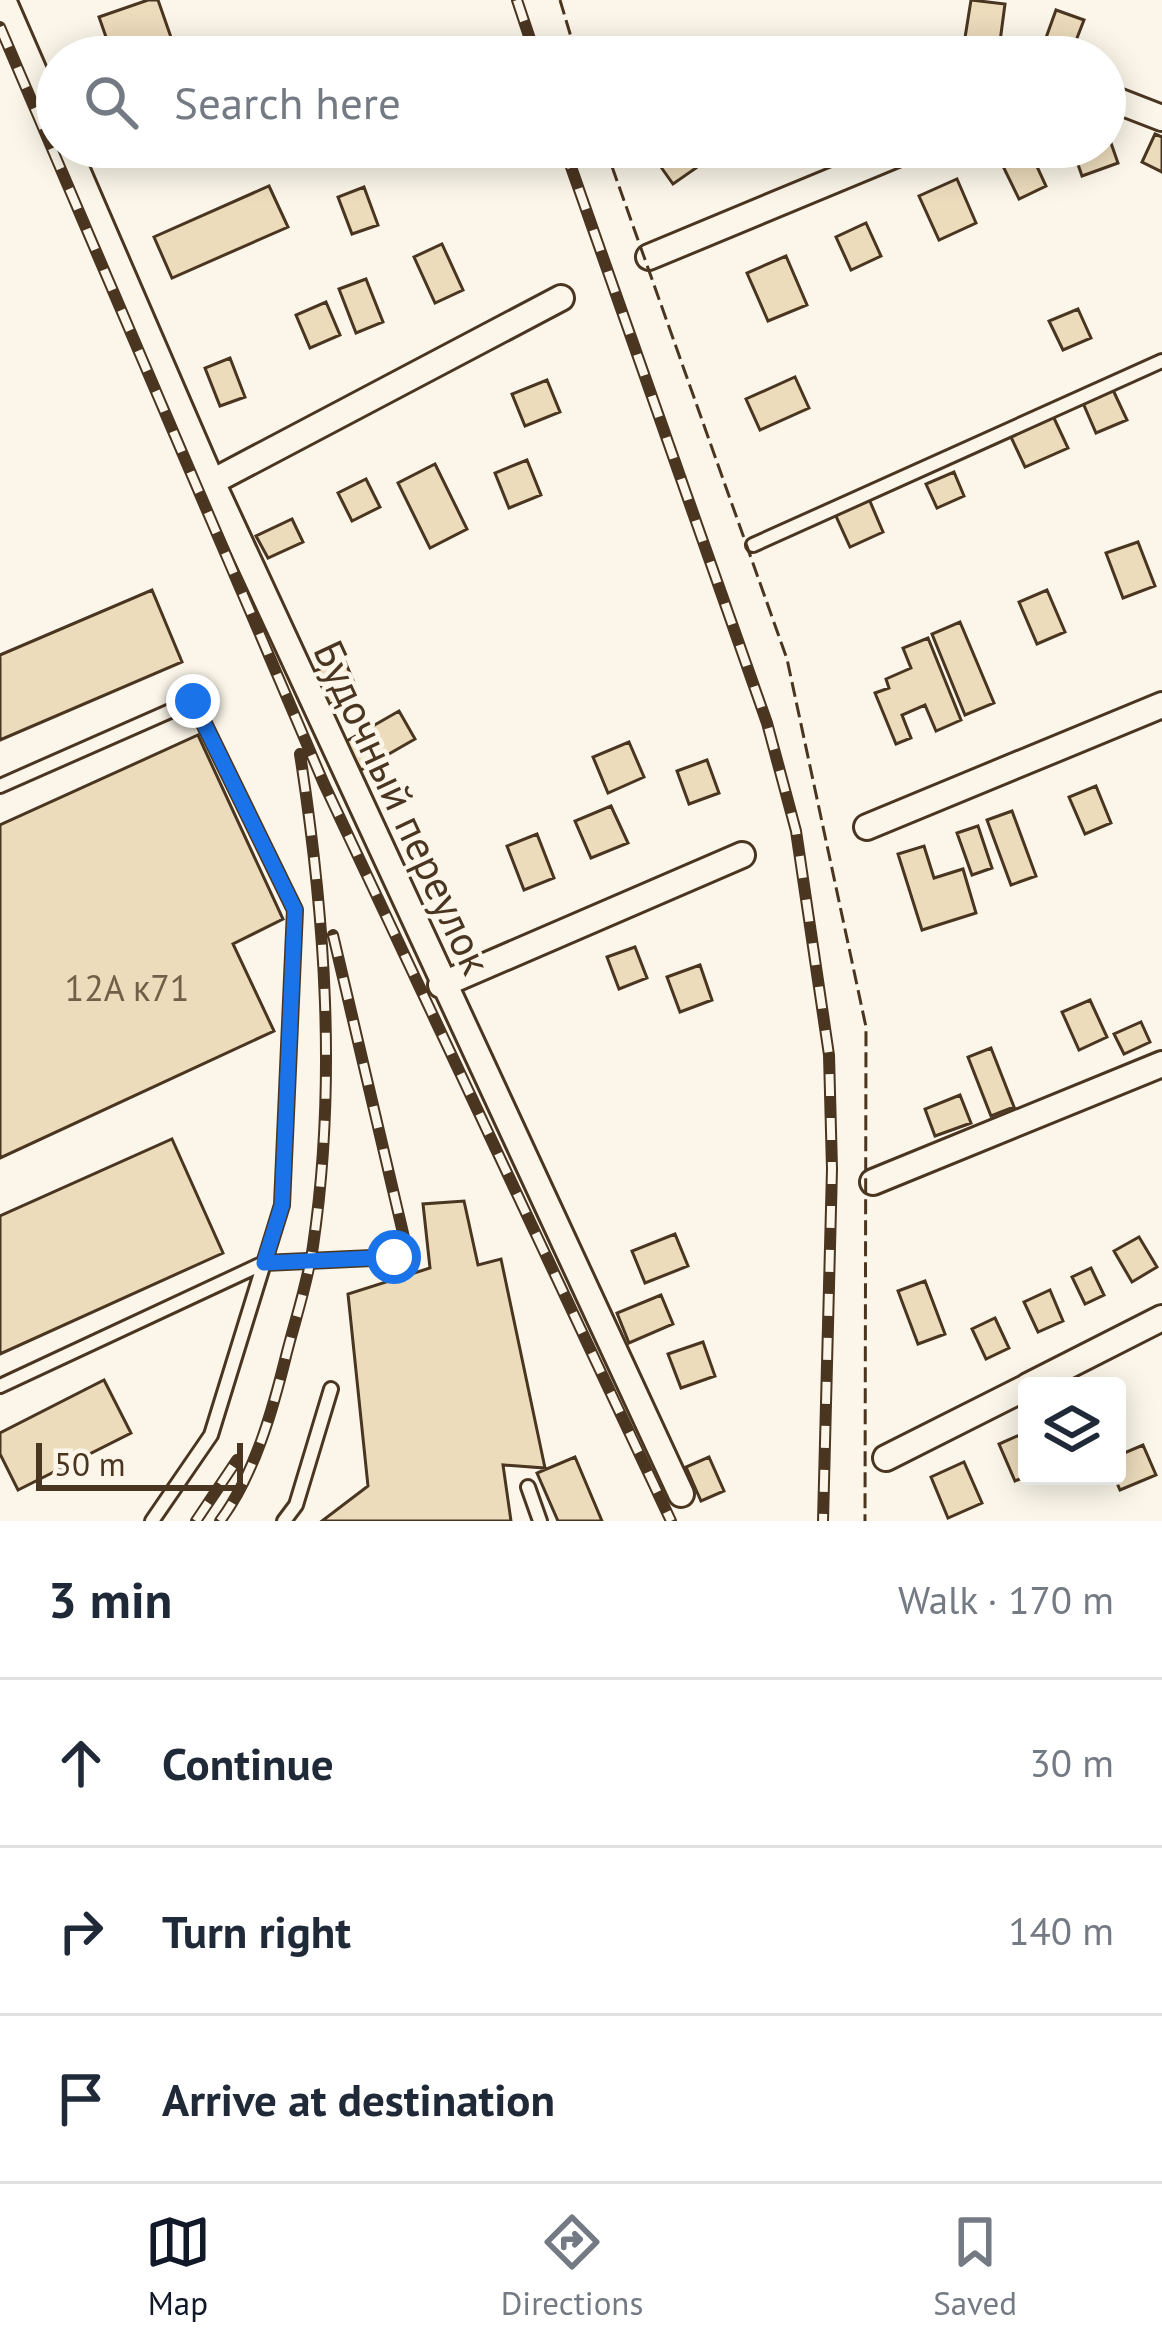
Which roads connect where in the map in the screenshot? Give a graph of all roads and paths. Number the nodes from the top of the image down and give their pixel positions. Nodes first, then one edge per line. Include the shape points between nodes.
1 (3, 0) edge
2 (36, 76) edge
3 (1126, 104) edge
4 (1162, 118) edge
5 (76, 168) edge
6 (863, 168) edge
7 (649, 257) dead end
8 (561, 298) dead end
9 (1162, 362) edge
10 (212, 482) junction
11 (753, 545) dead end
12 (1162, 705) edge
13 (0, 786) edge
14 (867, 827) dead end
15 (742, 855) dead end
16 (441, 985) junction
17 (1162, 1064) edge
18 (873, 1182) dead end
19 (394, 1257) dead end
20 (264, 1263) junction
21 (1162, 1318) edge
22 (1046, 1377) edge
23 (0, 1386) edge
24 (332, 1388) dead end
25 (1018, 1391) edge
26 (886, 1458) dead end
27 (529, 1487) dead end
28 (681, 1494) dead end
29 (152, 1521) edge
30 (284, 1521) edge
31 (540, 1521) edge

1 - 2 street
3 - 4 street
5 - 10 street, Будочный переулок
6 - 7 street
8 - 10 street
9 - 11 lane
10 - 16 street, Будочный переулок
12 - 14 street
13 - 20 lane via 193,701 295,910 282,1205
15 - 16 street
16 - 28 street, Будочный переулок
17 - 18 street
19 - 20 lane
20 - 23 lane
20 - 29 lane via 211,1435
21 - 22 street
24 - 30 lane
25 - 26 street
27 - 31 lane

